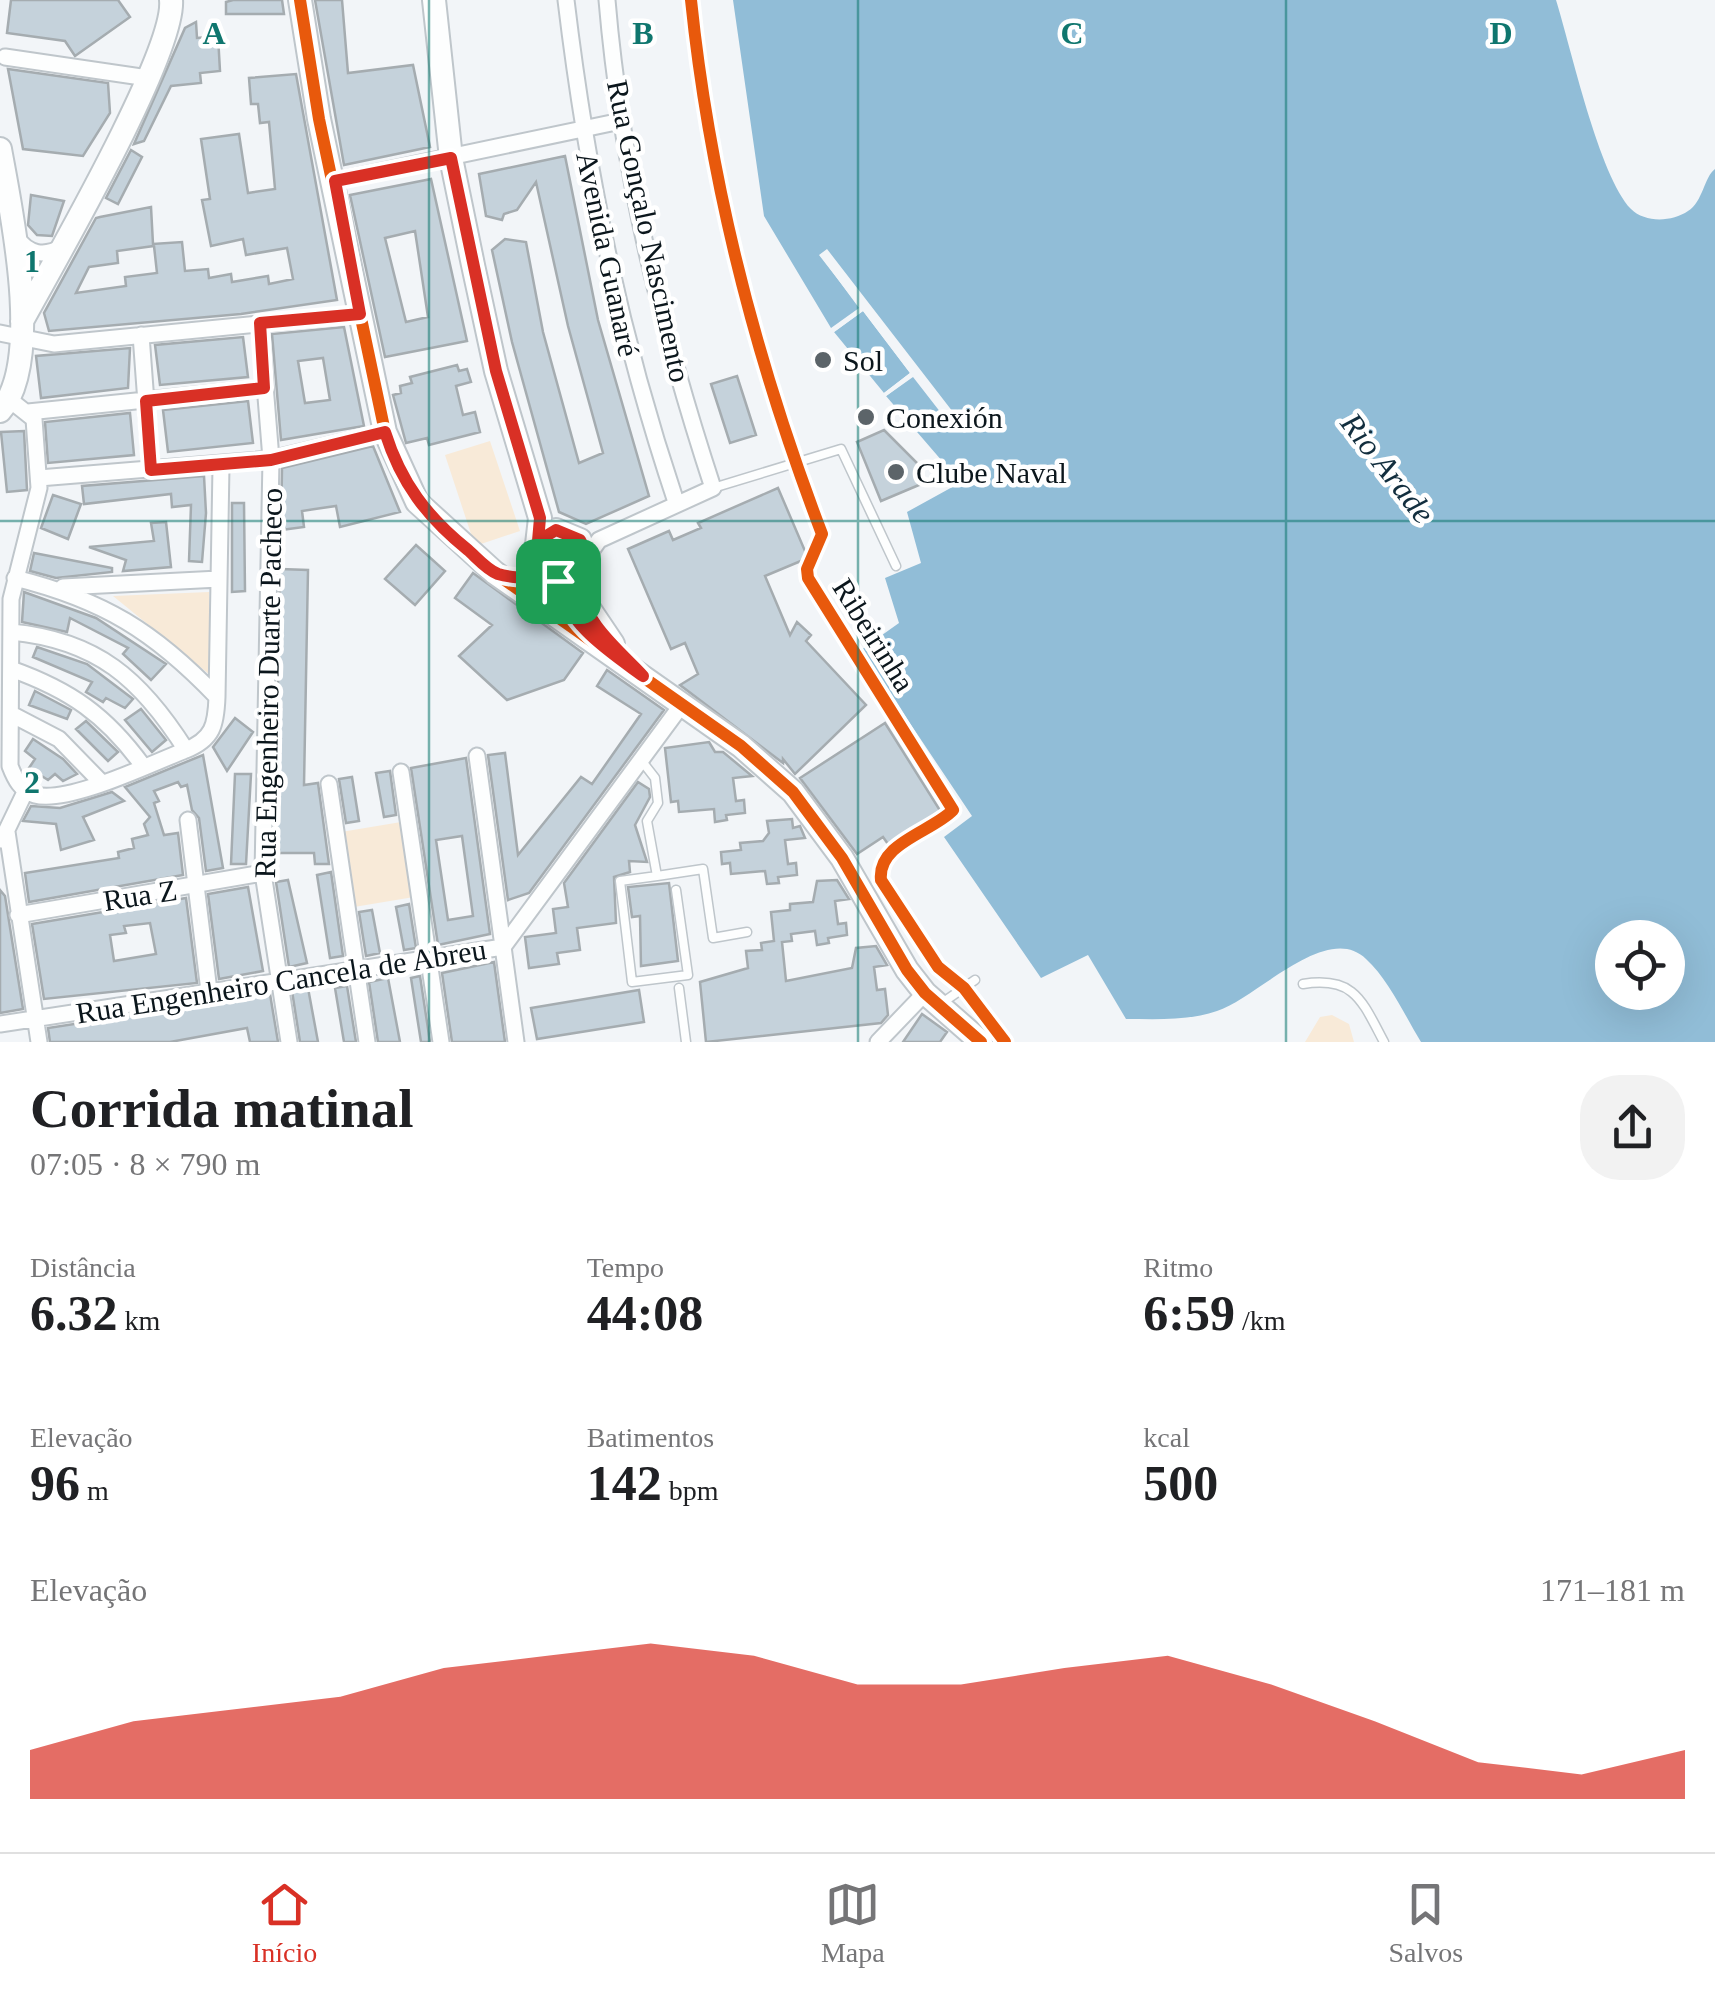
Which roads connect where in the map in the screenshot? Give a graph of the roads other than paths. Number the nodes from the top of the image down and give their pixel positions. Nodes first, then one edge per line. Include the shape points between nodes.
1 (172, 0) edge
2 (191, 0) edge
3 (300, 0) edge
4 (434, 0) edge
5 (566, 0) edge
6 (607, 0) edge
7 (171, 28) junction
8 (5, 56) dead end
9 (148, 78) junction
10 (622, 121) junction
11 (583, 131) junction
12 (451, 158) junction
13 (1, 161) edge
14 (335, 181) junction
15 (16, 237) junction
16 (63, 246) junction
17 (360, 314) junction
18 (260, 323) junction
19 (14, 330) edge
20 (141, 335) junction
21 (264, 388) junction
22 (146, 401) junction
23 (13, 408) edge
24 (385, 432) junction
25 (271, 460) junction
26 (221, 466) junction
27 (151, 470) junction
28 (39, 478) junction
29 (713, 488) junction
30 (676, 502) junction
31 (538, 541) junction
32 (583, 565) junction
33 (896, 566) dead end
34 (495, 574) junction
35 (14, 578) junction
36 (551, 578) junction
37 (219, 580) junction
38 (54, 588) junction
39 (11, 632) junction
40 (604, 648) junction
41 (11, 669) junction
42 (643, 676) junction
43 (217, 697) junction
44 (683, 703) junction
45 (11, 714) junction
46 (186, 750) junction
47 (477, 756) dead end
48 (641, 760) junction
49 (143, 766) junction
50 (401, 772) dead end
51 (100, 781) junction
52 (329, 784) dead end
53 (26, 790) junction
54 (188, 820) dead end
55 (3, 838) edge
56 (263, 873) junction
57 (657, 876) junction
58 (196, 887) junction
59 (676, 890) dead end
60 (18, 914) junction
61 (747, 932) dead end
62 (503, 948) junction
63 (430, 958) junction
64 (355, 970) junction
65 (975, 980) dead end
66 (279, 982) junction
67 (1302, 984) dead end
68 (679, 988) dead end
69 (209, 991) junction
70 (932, 999) junction
71 (35, 1019) junction
72 (0, 1024) edge
73 (39, 1042) edge
74 (290, 1042) edge
75 (367, 1042) edge
76 (441, 1042) edge
77 (516, 1042) edge
78 (686, 1042) edge
79 (878, 1042) edge
80 (982, 1042) edge
81 (1384, 1042) edge

1 - 7 street
2 - 7 street
3 - 14 street
4 - 12 street
5 - 11 street, Avenida Guanaré
6 - 10 street, Rua Gonçalo Nascimento
7 - 9 street
8 - 9 street
9 - 16 street
10 - 11 street
10 - 29 street, Rua Gonçalo Nascimento via 656,294
11 - 12 street
11 - 30 street, Avenida Guanaré via 632,369
12 - 14 street
12 - 31 street via 496,371 540,518
13 - 15 street
14 - 17 street
15 - 16 street via 32,252
15 - 19 street via 23,284
16 - 19 street
17 - 18 street
17 - 24 street
18 - 20 street
18 - 21 street, Rua Engenheiro Duarte Pacheco
19 - 20 street via 54,344
19 - 23 street
20 - 22 street
21 - 22 street
21 - 25 street, Rua Engenheiro Duarte Pacheco
22 - 23 street
22 - 27 street
23 - 28 street via 34,419
24 - 25 street
24 - 34 street via 417,502
25 - 26 street
25 - 56 street, Rua Engenheiro Duarte Pacheco
26 - 27 street
26 - 37 street
27 - 28 street
28 - 35 street
29 - 30 street
29 - 33 lane via 842,449
30 - 32 street via 599,540
31 - 32 street via 567,530 583,544
31 - 36 street via 534,562
32 - 36 street
32 - 42 street via 582,598 590,614
34 - 36 street
34 - 40 street
35 - 38 street
35 - 39 street
36 - 40 street via 570,612
37 - 38 street
37 - 43 street
38 - 43 street via 128,619
39 - 41 street
39 - 46 street via 58,638 111,664 164,714
40 - 42 street
41 - 45 street
41 - 49 street via 70,692 119,732
42 - 44 street
43 - 46 street via 212,732
44 - 48 street
44 - 70 street via 793,792
45 - 51 street via 58,739
45 - 53 street via 10,766
46 - 49 street
47 - 62 street
48 - 57 lane via 654,778 658,803 646,822
48 - 62 street
49 - 51 street
50 - 63 street
51 - 53 street via 58,795
52 - 64 street
53 - 55 street
54 - 58 street
55 - 60 street
56 - 58 street, Rua Z
56 - 66 street, Rua Engenheiro Duarte Pacheco
57 - 59 lane via 620,881 632,982 688,975
57 - 61 lane via 703,869 714,938
58 - 60 street, Rua Z
58 - 69 street
60 - 71 street
62 - 63 street, Rua Engenheiro Cancela de Abreu
62 - 77 street
63 - 64 street, Rua Engenheiro Cancela de Abreu
63 - 76 street
64 - 66 street, Rua Engenheiro Cancela de Abreu
64 - 75 street
65 - 70 lane
66 - 69 street, Rua Engenheiro Cancela de Abreu
66 - 74 street, Rua Engenheiro Duarte Pacheco
67 - 81 lane via 1332,981 1354,992
68 - 78 lane
69 - 71 street, Rua Engenheiro Cancela de Abreu
70 - 79 street
70 - 80 street
71 - 72 street, Rua Engenheiro Cancela de Abreu
71 - 73 street

